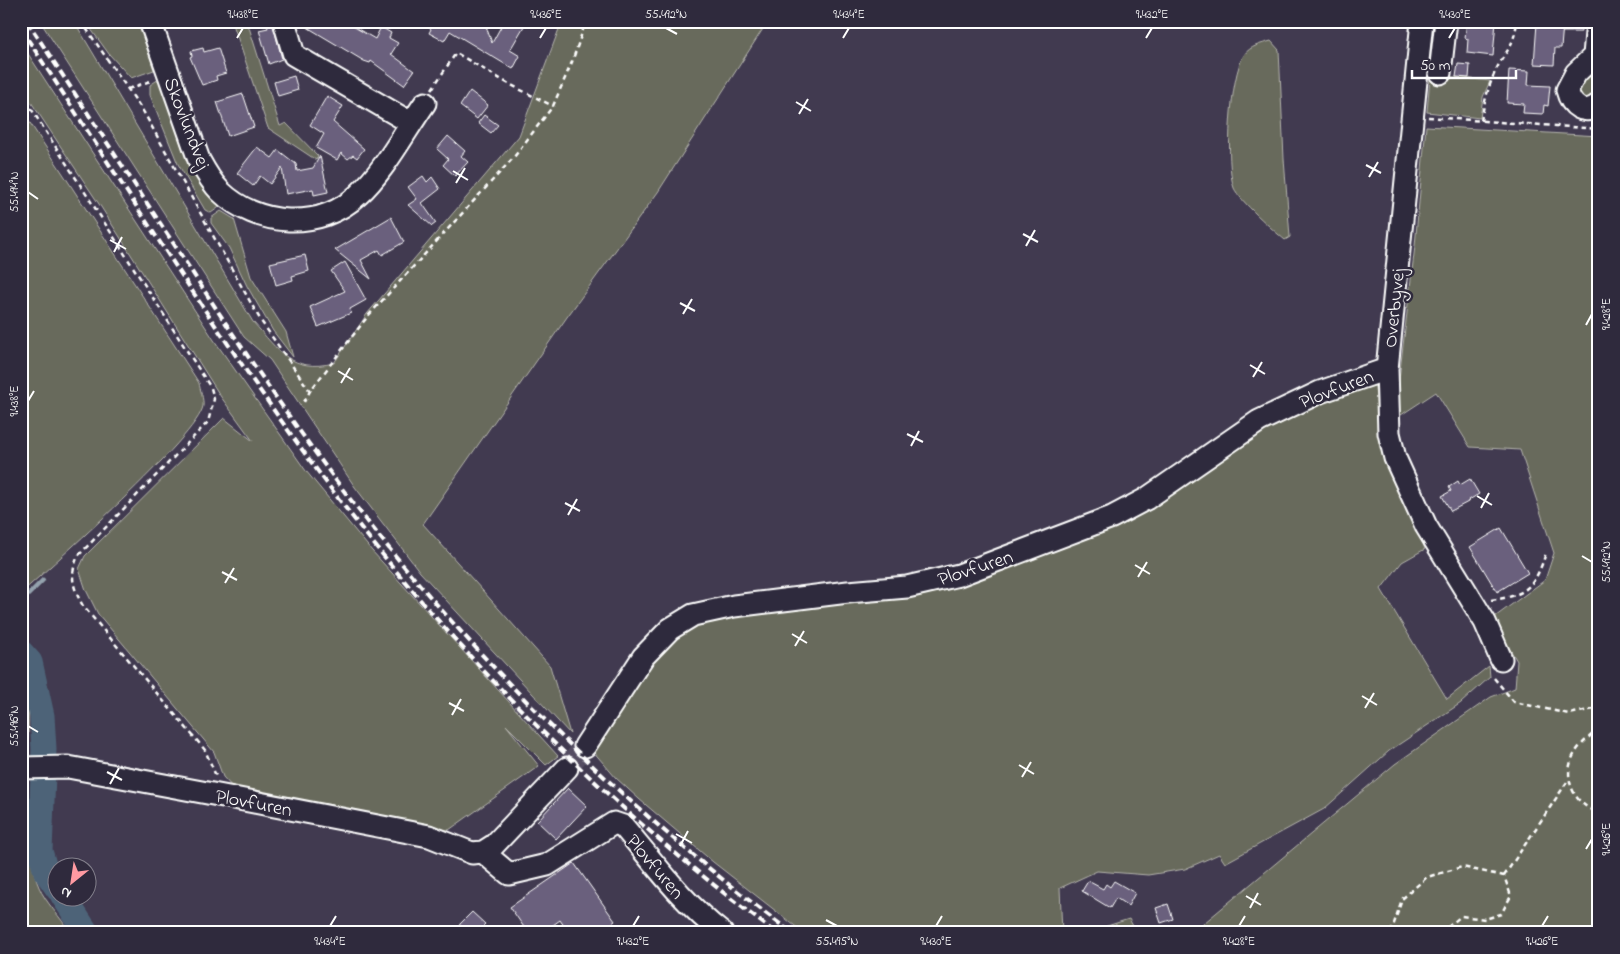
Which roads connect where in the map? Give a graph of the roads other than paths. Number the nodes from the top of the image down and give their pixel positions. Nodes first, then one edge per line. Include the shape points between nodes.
1 (150, 21) edge
2 (284, 21) edge
3 (1422, 21) edge
4 (1446, 21) edge
5 (1597, 21) edge
6 (1596, 62) edge
7 (1440, 74) dead end
8 (428, 97) road end
9 (1599, 104) edge
10 (410, 123) junction
11 (1387, 369) junction
12 (1498, 668) road end
13 (585, 746) tunnel mouth
14 (25, 767) edge
15 (568, 768) tunnel mouth
16 (483, 852) junction
17 (722, 933) edge

1 - 10 street, Skovlundvej via 199,160 208,176 234,203 251,212 287,221 306,220 342,208 370,183
2 - 10 street via 294,55
3 - 11 street, Overbyvej
4 - 7 street
5 - 6 street
6 - 9 street via 1576,73 1567,90 1574,106 1583,110 1593,109
8 - 10 street, Skovlundvej
11 - 12 street, Overbyvej via 1386,412 1396,458 1426,526 1485,622
11 - 13 street, Plovfuren via 1320,392 1259,421 1146,498 1112,517 960,576 908,587 710,610 693,616 670,629 643,657
14 - 16 street, Plovfuren via 59,767 218,795 429,836 472,854
15 - 16 street via 494,846
16 - 17 street, Plovfuren via 509,874 547,865 614,822 623,826 671,887

